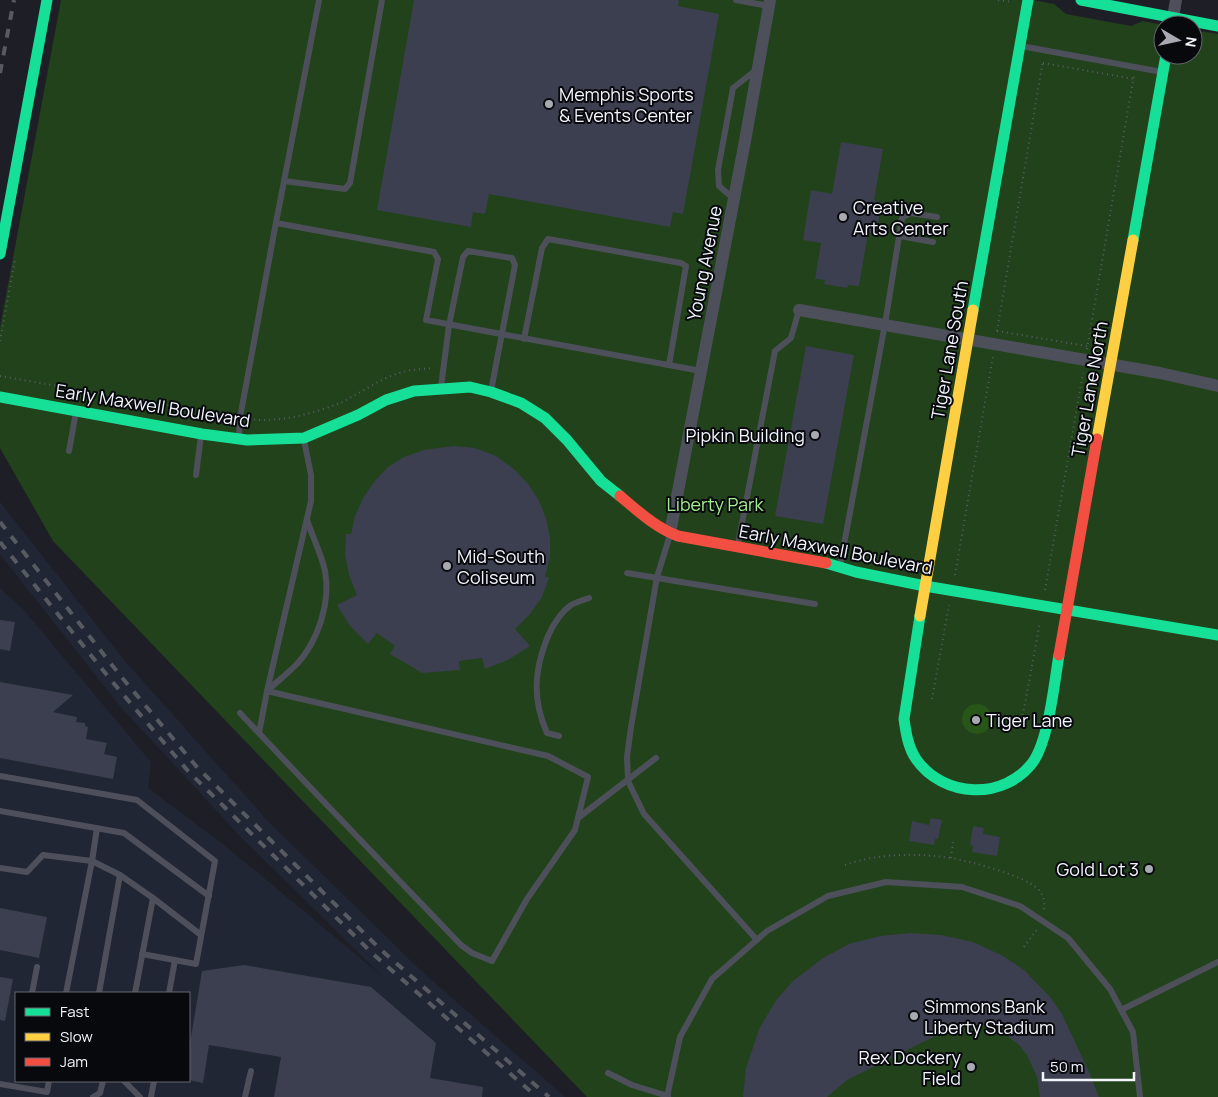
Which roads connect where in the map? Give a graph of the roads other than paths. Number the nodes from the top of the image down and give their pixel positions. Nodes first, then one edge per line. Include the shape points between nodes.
1 (47, 0) edge
2 (319, 0) edge
3 (382, 0) edge
4 (736, 0) edge
5 (1081, 0) edge
6 (1176, 0) edge
7 (1023, 2) edge
8 (770, 3) edge
9 (1173, 15) edge
10 (1153, 17) edge
11 (1203, 24) edge
12 (1218, 26) edge
13 (1020, 46) junction
14 (1164, 65) edge
15 (757, 69) junction
16 (1163, 72) junction
17 (284, 180) junction
18 (734, 199) junction
19 (936, 217) dead end
20 (276, 222) junction
21 (900, 236) junction
22 (933, 242) dead end
23 (0, 254) edge
24 (799, 310) joint
25 (885, 324) junction
26 (449, 325) junction
27 (502, 335) junction
28 (524, 339) junction
29 (969, 339) junction
30 (1111, 364) junction
31 (669, 365) junction
32 (701, 371) junction
33 (1218, 386) edge
34 (441, 389) junction
35 (491, 392) junction
36 (0, 397) edge
37 (76, 411) junction
38 (202, 434) junction
39 (304, 438) junction
40 (239, 439) junction
41 (69, 451) dead end
42 (196, 475) dead end
43 (306, 520) junction
44 (670, 533) junction
45 (737, 547) junction
46 (840, 568) junction
47 (627, 572) dead end
48 (656, 577) junction
49 (924, 586) junction
50 (589, 598) dead end
51 (814, 604) dead end
52 (1068, 610) junction
53 (1218, 635) edge
54 (268, 691) junction
55 (240, 713) dead end
56 (1046, 730) joint
57 (258, 733) junction
58 (559, 736) dead end
59 (656, 758) dead end
60 (0, 776) edge
61 (628, 781) junction
62 (0, 811) edge
63 (578, 818) junction
64 (97, 828) junction
65 (92, 861) junction
66 (0, 868) edge
67 (120, 875) junction
68 (209, 896) junction
69 (153, 898) junction
70 (201, 935) junction
71 (757, 940) junction
72 (142, 954) junction
73 (175, 960) junction
74 (1218, 962) edge
75 (37, 967) dead end
76 (32, 992) edge
77 (66, 992) edge
78 (99, 992) edge
79 (135, 992) edge
80 (169, 992) edge
81 (1121, 1010) junction
82 (251, 1071) dead end
83 (608, 1073) dead end
84 (103, 1082) edge
85 (125, 1082) edge
86 (154, 1082) edge
87 (0, 1084) edge
88 (46, 1094) edge
89 (102, 1096) edge
90 (667, 1096) edge
91 (93, 1097) edge
92 (140, 1097) edge
93 (151, 1097) edge
94 (245, 1097) edge
95 (1140, 1097) edge

1 - 23 street
2 - 17 lane
3 - 17 lane via 350,183 345,189
4 - 8 lane
5 - 10 street
6 - 9 street
7 - 13 street, Tiger Lane South
8 - 15 street, Young Avenue
11 - 12 street
13 - 16 lane
13 - 29 street, Tiger Lane South
14 - 16 street, Tiger Lane North
15 - 18 street, Young Avenue
15 - 18 lane via 733,88 718,170 719,186
16 - 30 street, Tiger Lane North
17 - 20 lane
18 - 32 street, Young Avenue
19 - 21 lane via 906,214 902,218
20 - 26 lane via 434,252 438,258 426,320
20 - 40 lane via 240,418
21 - 22 lane
21 - 25 lane
24 - 25 street
24 - 45 lane via 791,338 775,351
25 - 29 street
25 - 46 lane
26 - 27 lane
26 - 27 lane via 463,257 468,251 512,258 515,265
26 - 34 lane
27 - 28 lane
27 - 35 lane
28 - 31 lane
28 - 31 lane via 542,248 548,239 686,266
29 - 30 street via 996,337
29 - 49 street, Tiger Lane South
30 - 33 street
30 - 52 street, Tiger Lane North
31 - 32 lane
32 - 44 street, Young Avenue
34 - 35 street, Early Maxwell Boulevard via 470,387
34 - 39 street, Early Maxwell Boulevard via 414,391 386,400
35 - 44 street, Early Maxwell Boulevard via 522,403 545,418 601,482
36 - 37 street, Early Maxwell Boulevard
37 - 38 street, Early Maxwell Boulevard
37 - 41 lane
38 - 40 street, Early Maxwell Boulevard
38 - 42 lane
39 - 40 street, Early Maxwell Boulevard
39 - 43 lane via 311,476 311,501
43 - 54 lane
43 - 54 lane via 324,570 326,595 321,621 302,657
44 - 45 street, Early Maxwell Boulevard
44 - 48 lane
45 - 46 street, Early Maxwell Boulevard
46 - 49 street, Early Maxwell Boulevard
47 - 48 lane
48 - 51 lane
48 - 61 lane via 631,727
49 - 52 street, Early Maxwell Boulevard
49 - 56 street, Tiger Lane South via 904,720 910,747 926,771 963,790 992,789 1028,768 1037,757
50 - 58 lane via 570,606 553,624 541,653 536,677 537,702 547,733
52 - 53 street, Early Maxwell Boulevard
52 - 56 street, Tiger Lane North
54 - 57 lane
54 - 63 lane via 548,756 588,777
55 - 57 lane
57 - 63 lane via 461,945 492,960 527,899 576,830
59 - 61 lane
60 - 68 lane via 137,800 215,861
61 - 63 lane
61 - 71 lane via 644,814
62 - 64 lane
64 - 65 lane
64 - 68 lane via 124,833
65 - 66 lane via 43,855 27,872
65 - 67 lane
65 - 77 lane
67 - 69 lane
67 - 78 lane
68 - 70 lane
69 - 70 lane
69 - 72 lane
70 - 73 lane via 196,964
71 - 81 lane via 828,896 886,882 962,887 1020,906 1068,938 1110,989
71 - 90 lane via 712,979 680,1037
72 - 73 lane
72 - 79 lane
73 - 80 lane
74 - 81 lane
75 - 76 lane
81 - 95 lane via 1132,1032
82 - 94 lane
83 - 90 lane
84 - 89 lane
85 - 92 lane
86 - 93 lane
87 - 88 lane
89 - 91 lane

